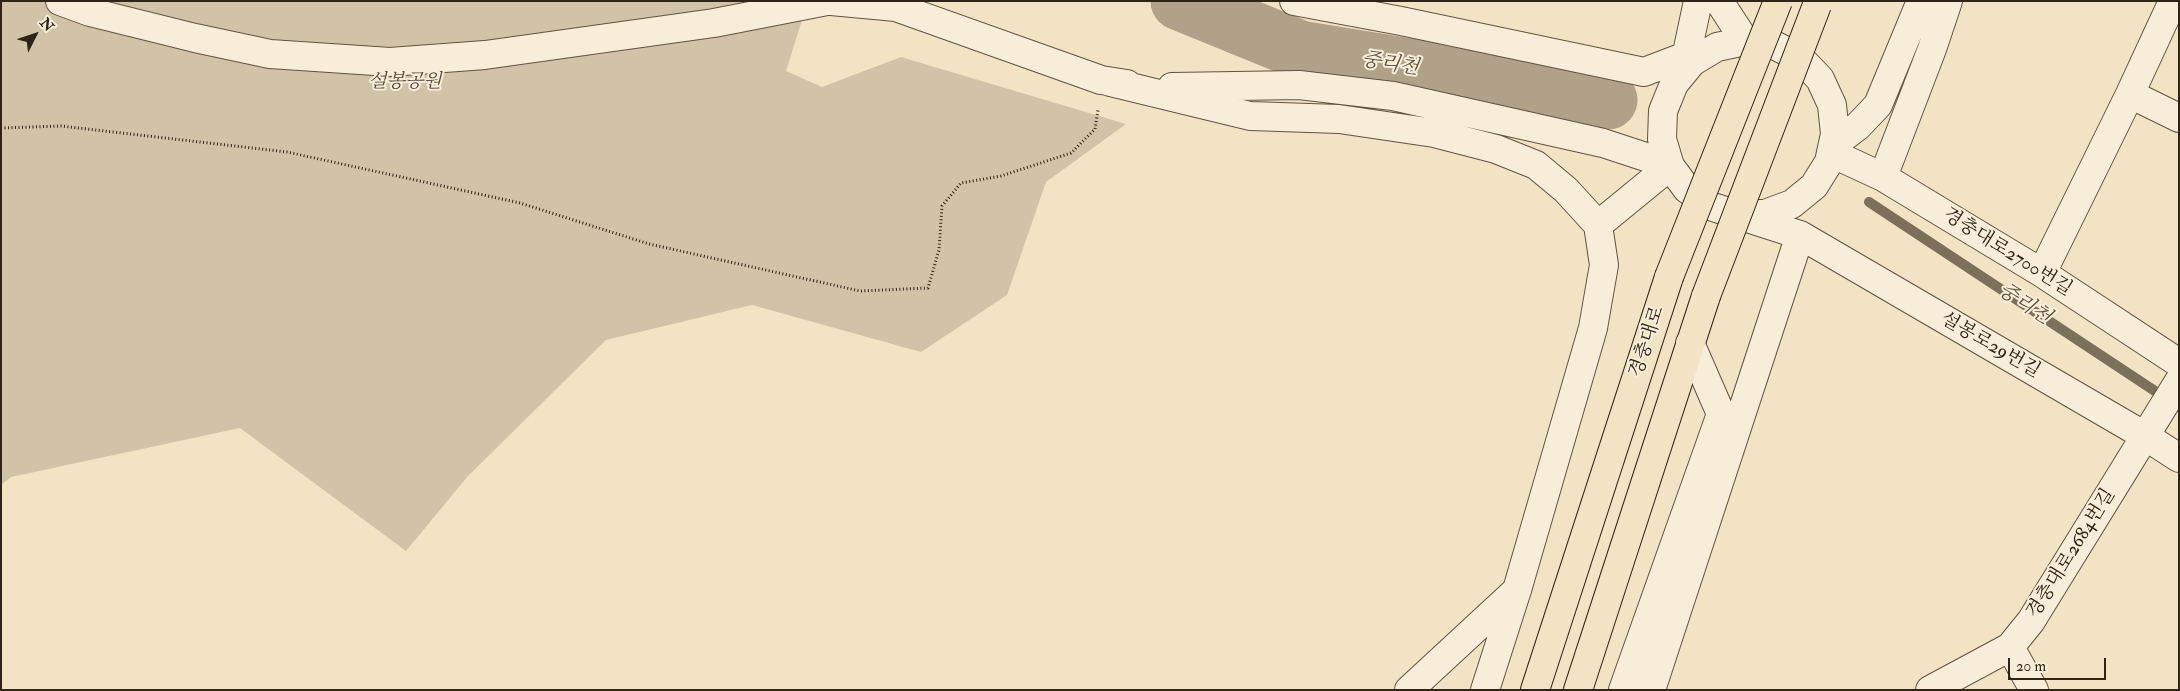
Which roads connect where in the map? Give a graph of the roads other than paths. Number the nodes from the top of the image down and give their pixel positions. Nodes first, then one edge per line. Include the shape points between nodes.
1 (60, 1) edge
2 (827, 1) edge
3 (831, 1) edge
4 (1294, 1) edge
5 (1698, 1) edge
6 (1719, 1) edge
7 (1778, 1) edge
8 (1921, 1) edge
9 (1948, 1) edge
10 (2173, 1) edge
11 (1818, 3) edge
12 (1745, 41) junction
13 (1685, 64) junction
14 (1106, 81) junction
15 (2130, 94) junction
16 (2179, 118) edge
17 (1832, 149) junction
18 (1670, 166) junction
19 (1883, 177) junction
20 (1737, 214) junction
21 (1598, 225) junction
22 (1800, 236) junction
23 (2042, 274) junction
24 (1690, 343) junction
25 (2179, 362) edge
26 (2179, 381) edge
27 (2145, 436) junction
28 (2179, 458) edge
29 (1517, 590) junction
30 (2010, 647) junction
31 (1409, 690) edge
32 (1485, 690) edge
33 (1535, 690) edge
34 (1578, 690) edge
35 (1623, 690) edge
36 (1651, 690) edge
37 (1930, 690) edge
38 (2034, 690) edge

1 - 2 street via 90,12 270,54 390,62 485,56 714,23
3 - 14 street via 896,7
4 - 13 street via 1644,72
5 - 13 street
6 - 12 street
7 - 33 main road, 경충대로, bridge via 1669,277
8 - 17 street via 1878,105
9 - 19 street
10 - 15 street
11 - 24 main road, bridge
12 - 13 street via 1717,47
12 - 17 street via 1774,45 1800,58 1820,79 1832,105 1835,134
13 - 18 street via 1663,110 1662,139
14 - 18 street via 1154,86 1299,85 1393,96 1603,143
14 - 21 street via 1250,116 1339,118 1434,133 1496,149 1536,164 1566,190
15 - 16 street
15 - 23 street
17 - 19 street, 경충대로2700번길
17 - 20 street via 1829,162 1814,186 1792,204 1765,214
18 - 20 street via 1694,195 1710,206
18 - 21 street
19 - 23 street, 경충대로2700번길
20 - 22 street, 설봉로29번길
21 - 29 street via 1604,265 1593,328
22 - 27 street, 설봉로29번길
22 - 36 street
23 - 25 street, 경충대로2700번길
24 - 34 main road
24 - 35 street via 1721,414
26 - 27 street, 경충대로2684번길
27 - 28 street, 설봉로29번길
27 - 30 street, 경충대로2684번길 via 2031,621
29 - 31 street
29 - 32 street
30 - 37 street, 경충대로2684번길
30 - 38 street

